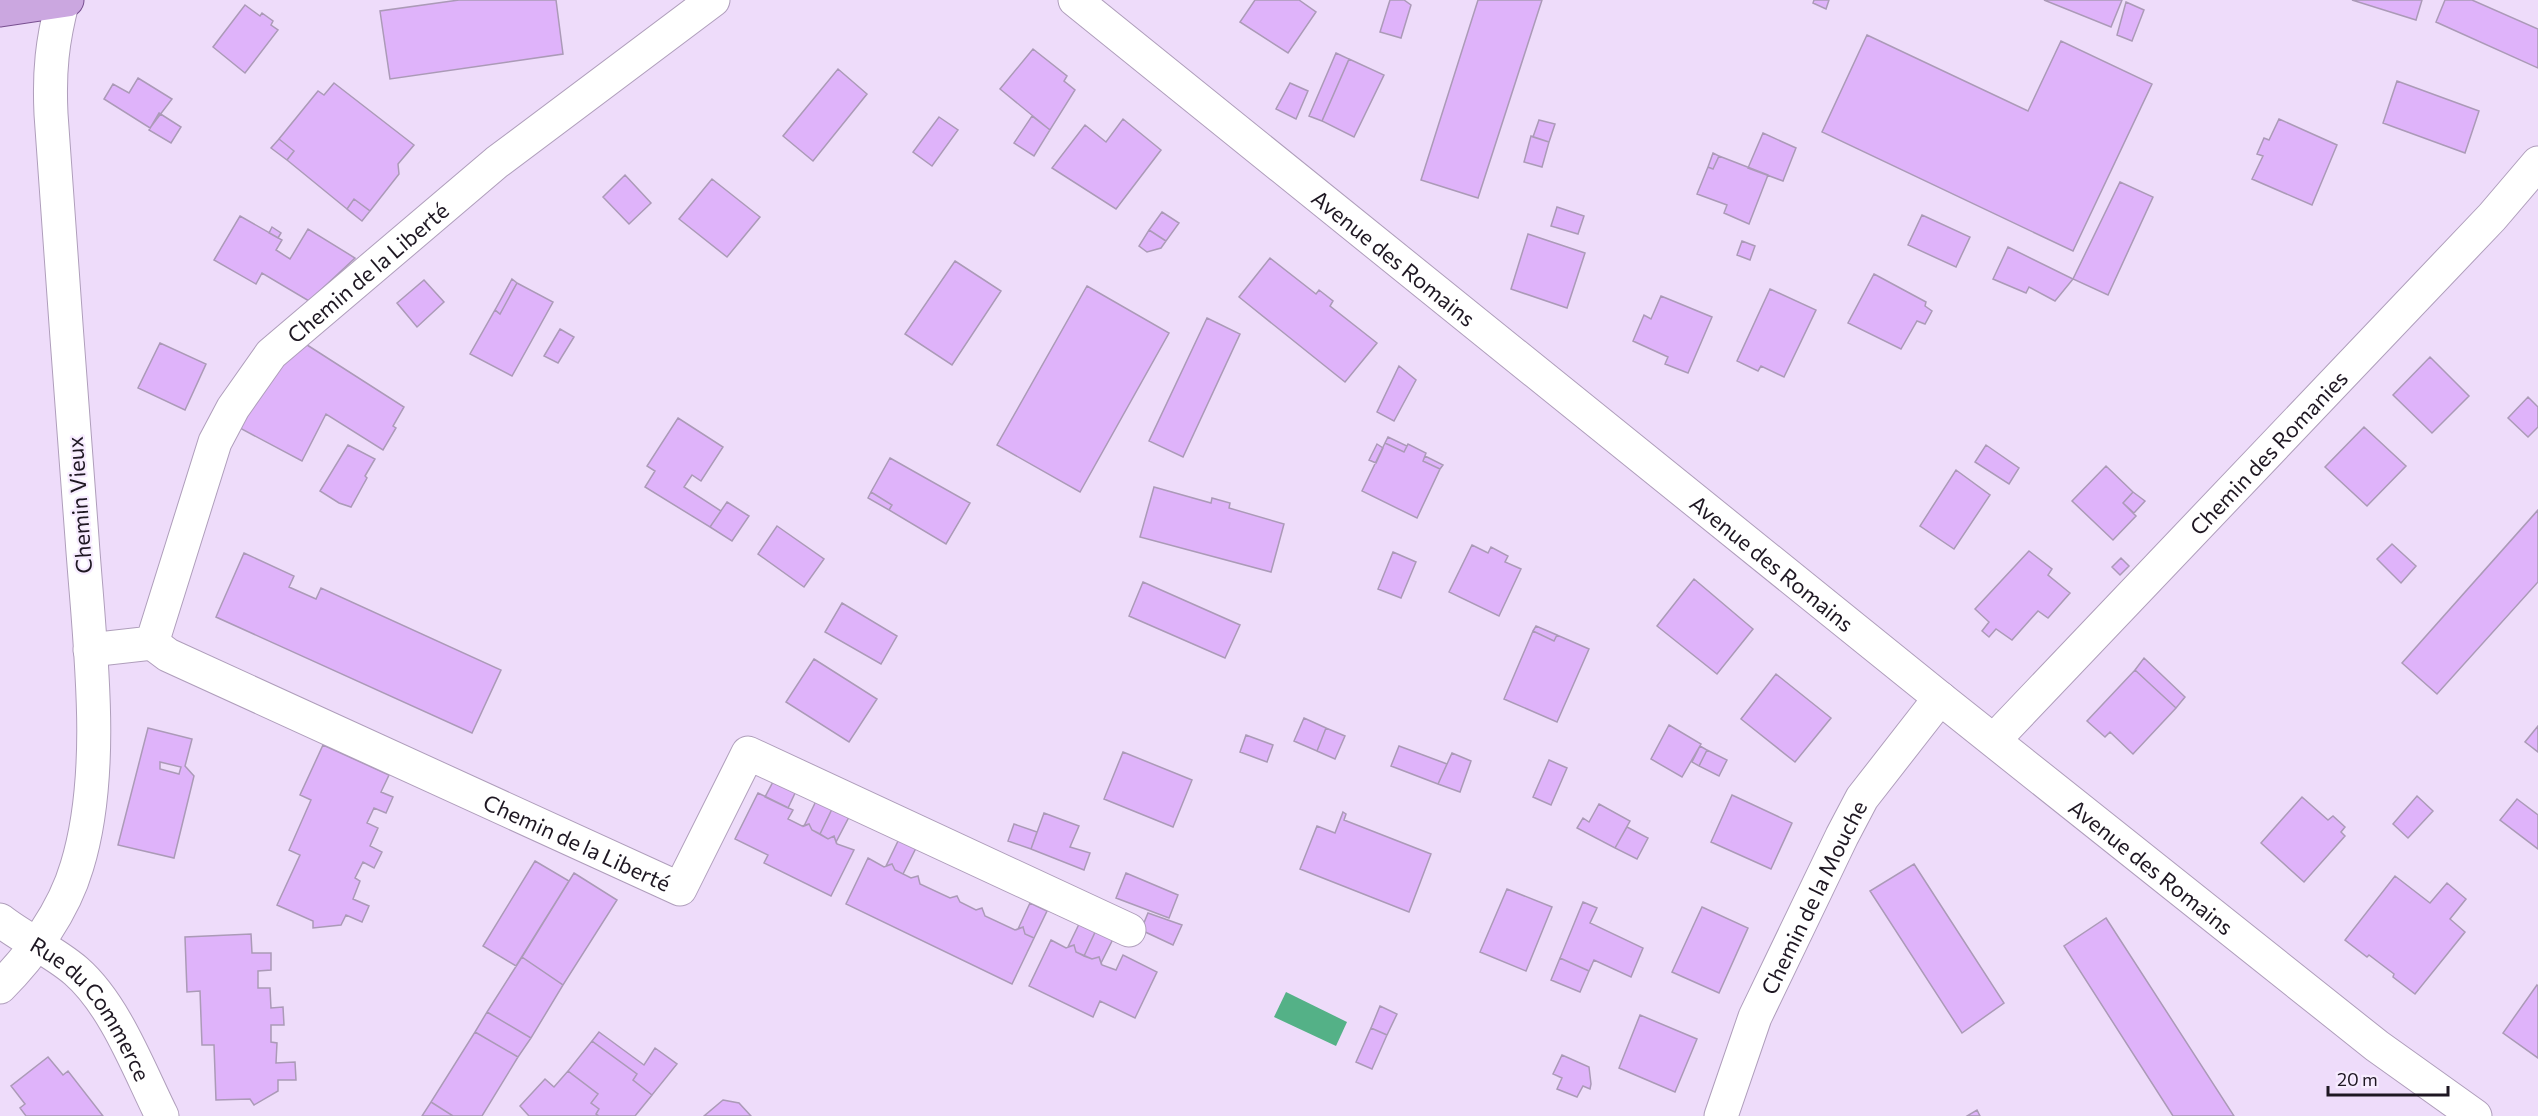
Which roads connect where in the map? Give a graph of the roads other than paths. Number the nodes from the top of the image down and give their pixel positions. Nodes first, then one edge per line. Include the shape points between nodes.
1 (64, 0) edge
2 (713, 0) edge
3 (1075, 0) edge
4 (0, 10) edge
5 (2538, 163) edge
6 (152, 643) junction
7 (90, 650) junction
8 (1940, 698) junction
9 (1995, 739) junction
10 (0, 920) edge
11 (1129, 930) dead end
12 (36, 944) junction
13 (0, 987) edge
14 (162, 1116) edge
15 (1721, 1116) edge
16 (2475, 1116) edge

1 - 4 main road
1 - 7 street, Chemin Vieux via 50,63 51,114
2 - 6 street, Chemin de la Liberté via 497,162 271,354 233,408 215,442
3 - 8 street, Avenue des Romains
5 - 9 street, Chemin des Romanies via 2492,217
6 - 7 street
6 - 11 street, Chemin de la Liberté via 168,655 680,889 748,753
7 - 12 street, Chemin Vieux via 94,778 84,833 77,867 62,903
8 - 9 street, Avenue des Romains
8 - 15 street, Chemin de la Mouche via 1862,798 1842,836 1755,1017
9 - 16 street, Avenue des Romains via 2378,1046
10 - 12 street, Rue du Commerce
12 - 13 street, Chemin Vieux
12 - 14 street, Rue du Commerce via 77,971 111,1015

